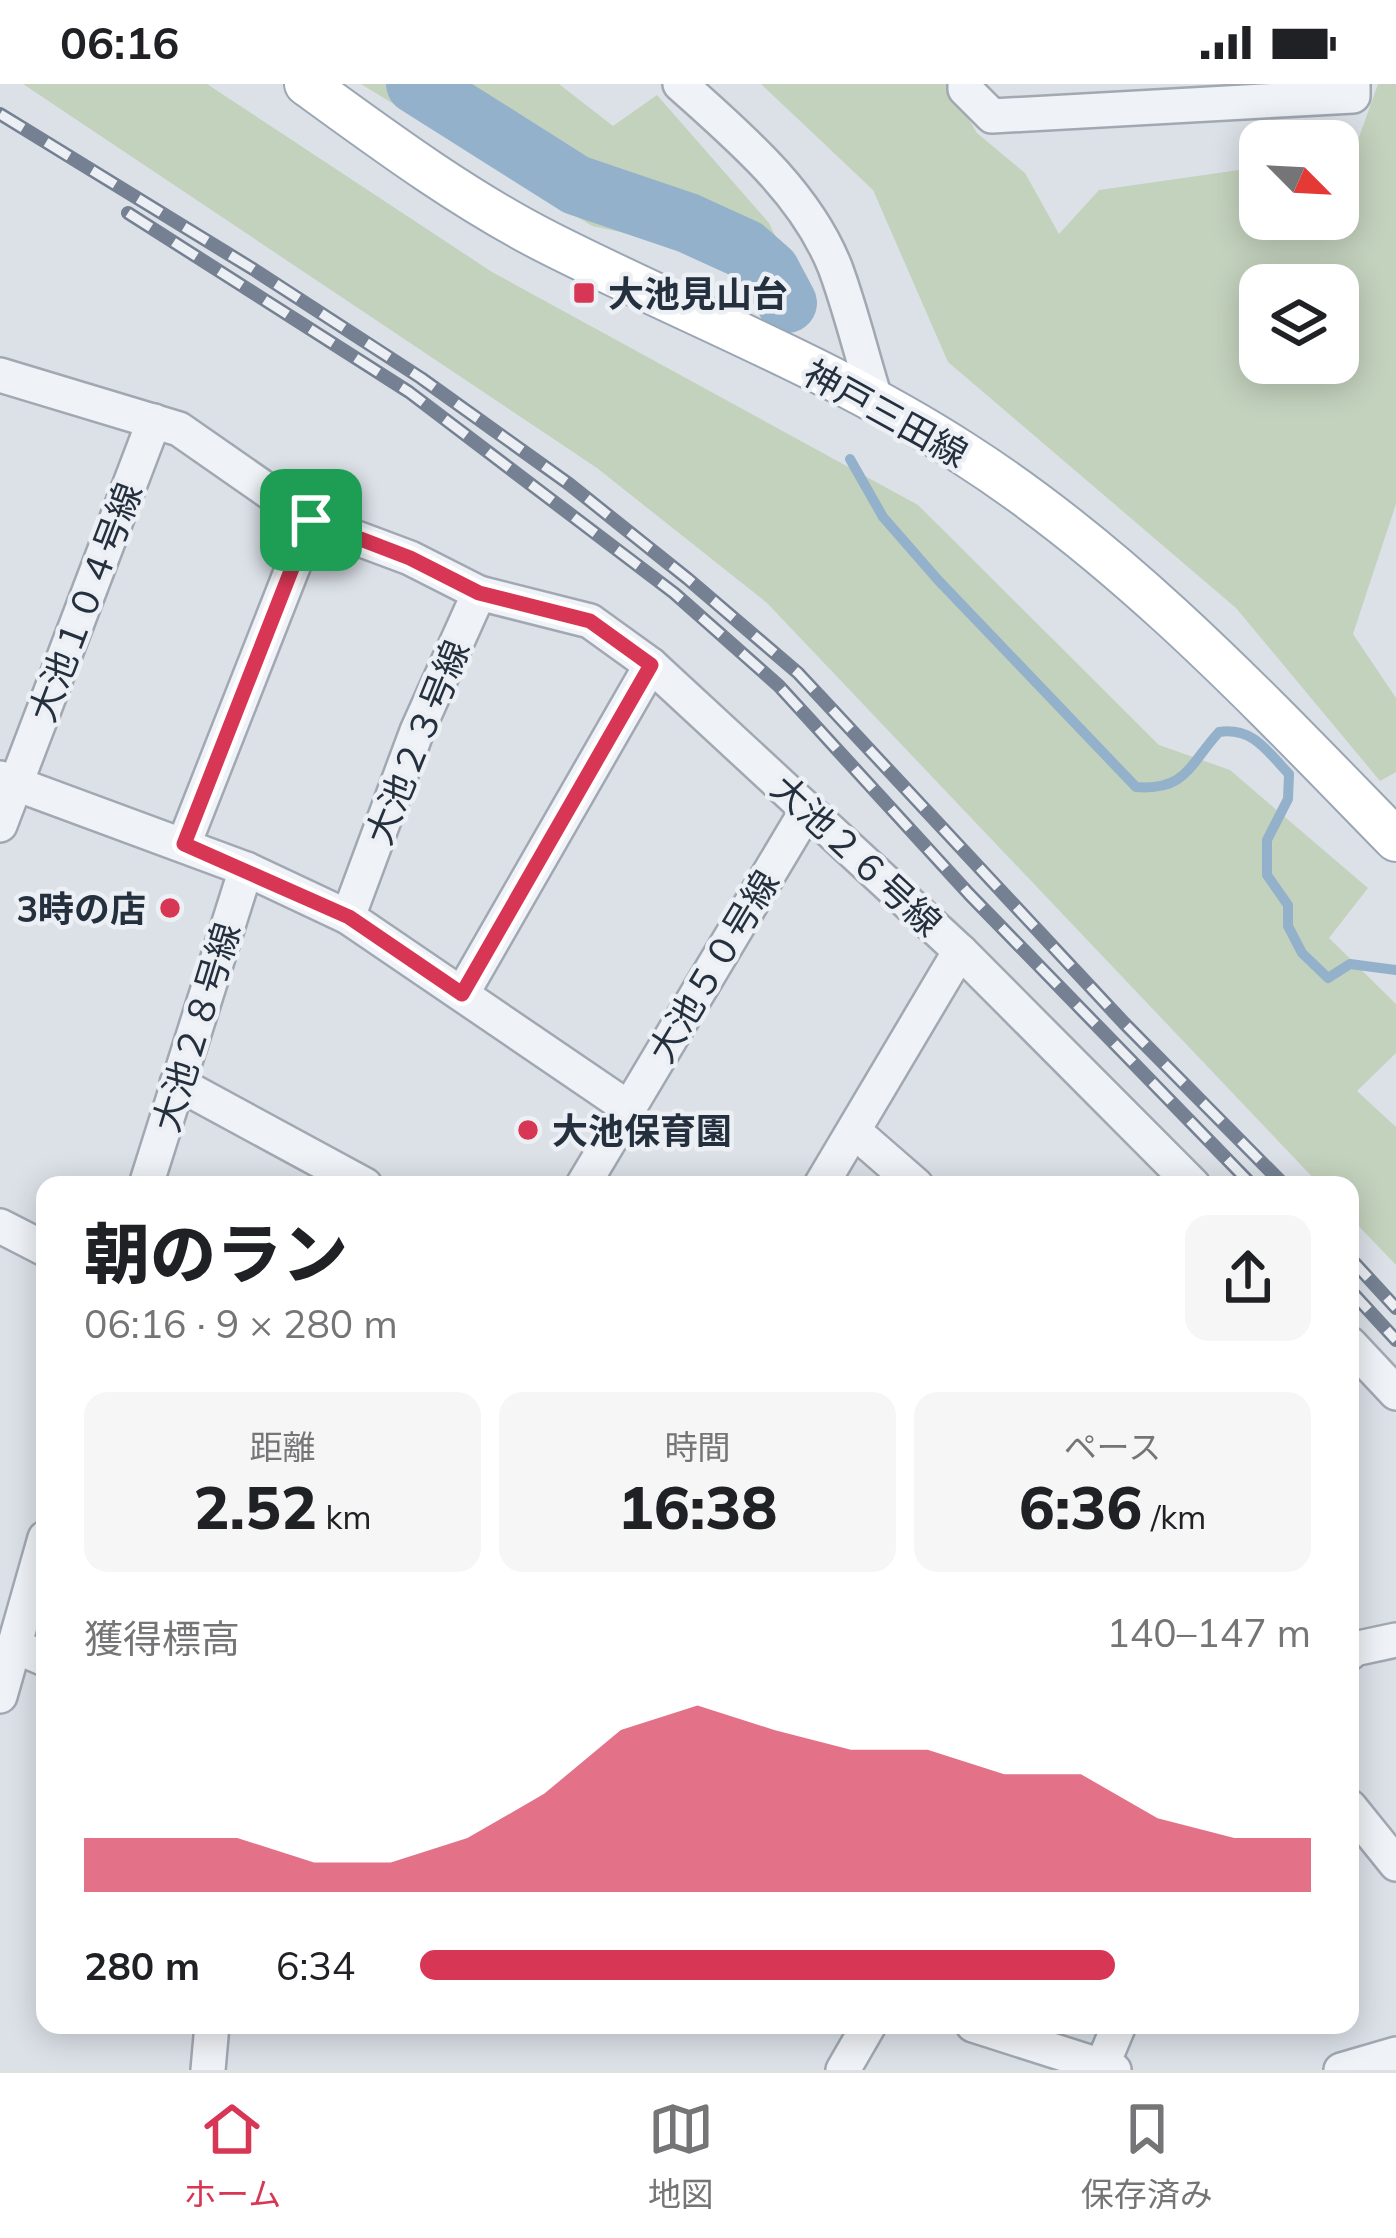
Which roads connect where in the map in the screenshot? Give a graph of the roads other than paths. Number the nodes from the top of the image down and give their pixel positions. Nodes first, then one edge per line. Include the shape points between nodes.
1 (306, 84) edge
2 (680, 84) edge
3 (964, 84) edge
4 (1353, 84) edge
5 (0, 375) edge
6 (876, 401) junction
7 (154, 421) junction
8 (311, 520) junction
9 (479, 593) junction
10 (651, 665) junction
11 (8, 780) edge
12 (807, 810) junction
13 (0, 825) edge
14 (1396, 840) edge
15 (184, 844) junction
16 (246, 868) junction
17 (349, 917) junction
18 (960, 951) junction
19 (462, 994) junction
20 (177, 1083) junction
21 (628, 1107) junction
22 (854, 1131) junction
23 (149, 1176) edge
24 (348, 1176) edge
25 (588, 1176) edge
26 (826, 1176) edge
27 (906, 1176) edge
28 (1184, 1176) edge
29 (0, 1226) edge
30 (36, 1244) edge
31 (1359, 1354) edge
32 (1396, 1394) edge
33 (36, 1606) edge
34 (1396, 1640) edge
35 (1359, 1647) edge
36 (30, 1652) edge
37 (0, 1696) edge
38 (1359, 1818) edge
39 (1396, 1864) edge
40 (211, 2034) edge
41 (864, 2034) edge
42 (1001, 2034) edge
43 (1117, 2034) edge
44 (1396, 2054) edge
45 (1108, 2068) edge
46 (208, 2070) edge
47 (843, 2070) edge
48 (1340, 2070) edge

1 - 6 main road, 神戸三田線 via 544,241
2 - 6 street via 783,184 815,229
3 - 4 street via 992,116 1353,96
5 - 7 street, 大池２３号線
6 - 14 main road, 神戸三田線 via 1088,541
7 - 8 street, 大池２３号線 via 179,429
7 - 11 street, 大池１０４号線
8 - 9 street, 大池２３号線
8 - 15 street
9 - 10 street, 大池２６号線 via 590,621
9 - 17 street, 大池２３号線 via 417,731
10 - 12 street, 大池２６号線
10 - 19 street
11 - 13 street, 大池１０４号線
11 - 15 street
12 - 18 street, 大池２６号線
12 - 21 street, 大池５０号線
15 - 16 street
16 - 17 street
16 - 20 street, 大池２８号線
17 - 19 street
18 - 22 street
18 - 28 street, 大池２６号線
19 - 21 street
20 - 23 street, 大池２８号線
20 - 24 street
21 - 25 street, 大池５０号線
22 - 26 street
22 - 27 street
29 - 30 street
31 - 32 street
33 - 36 street
34 - 35 street
36 - 37 street
38 - 39 street
40 - 46 street
41 - 47 street
42 - 45 street
43 - 45 street
44 - 48 street

